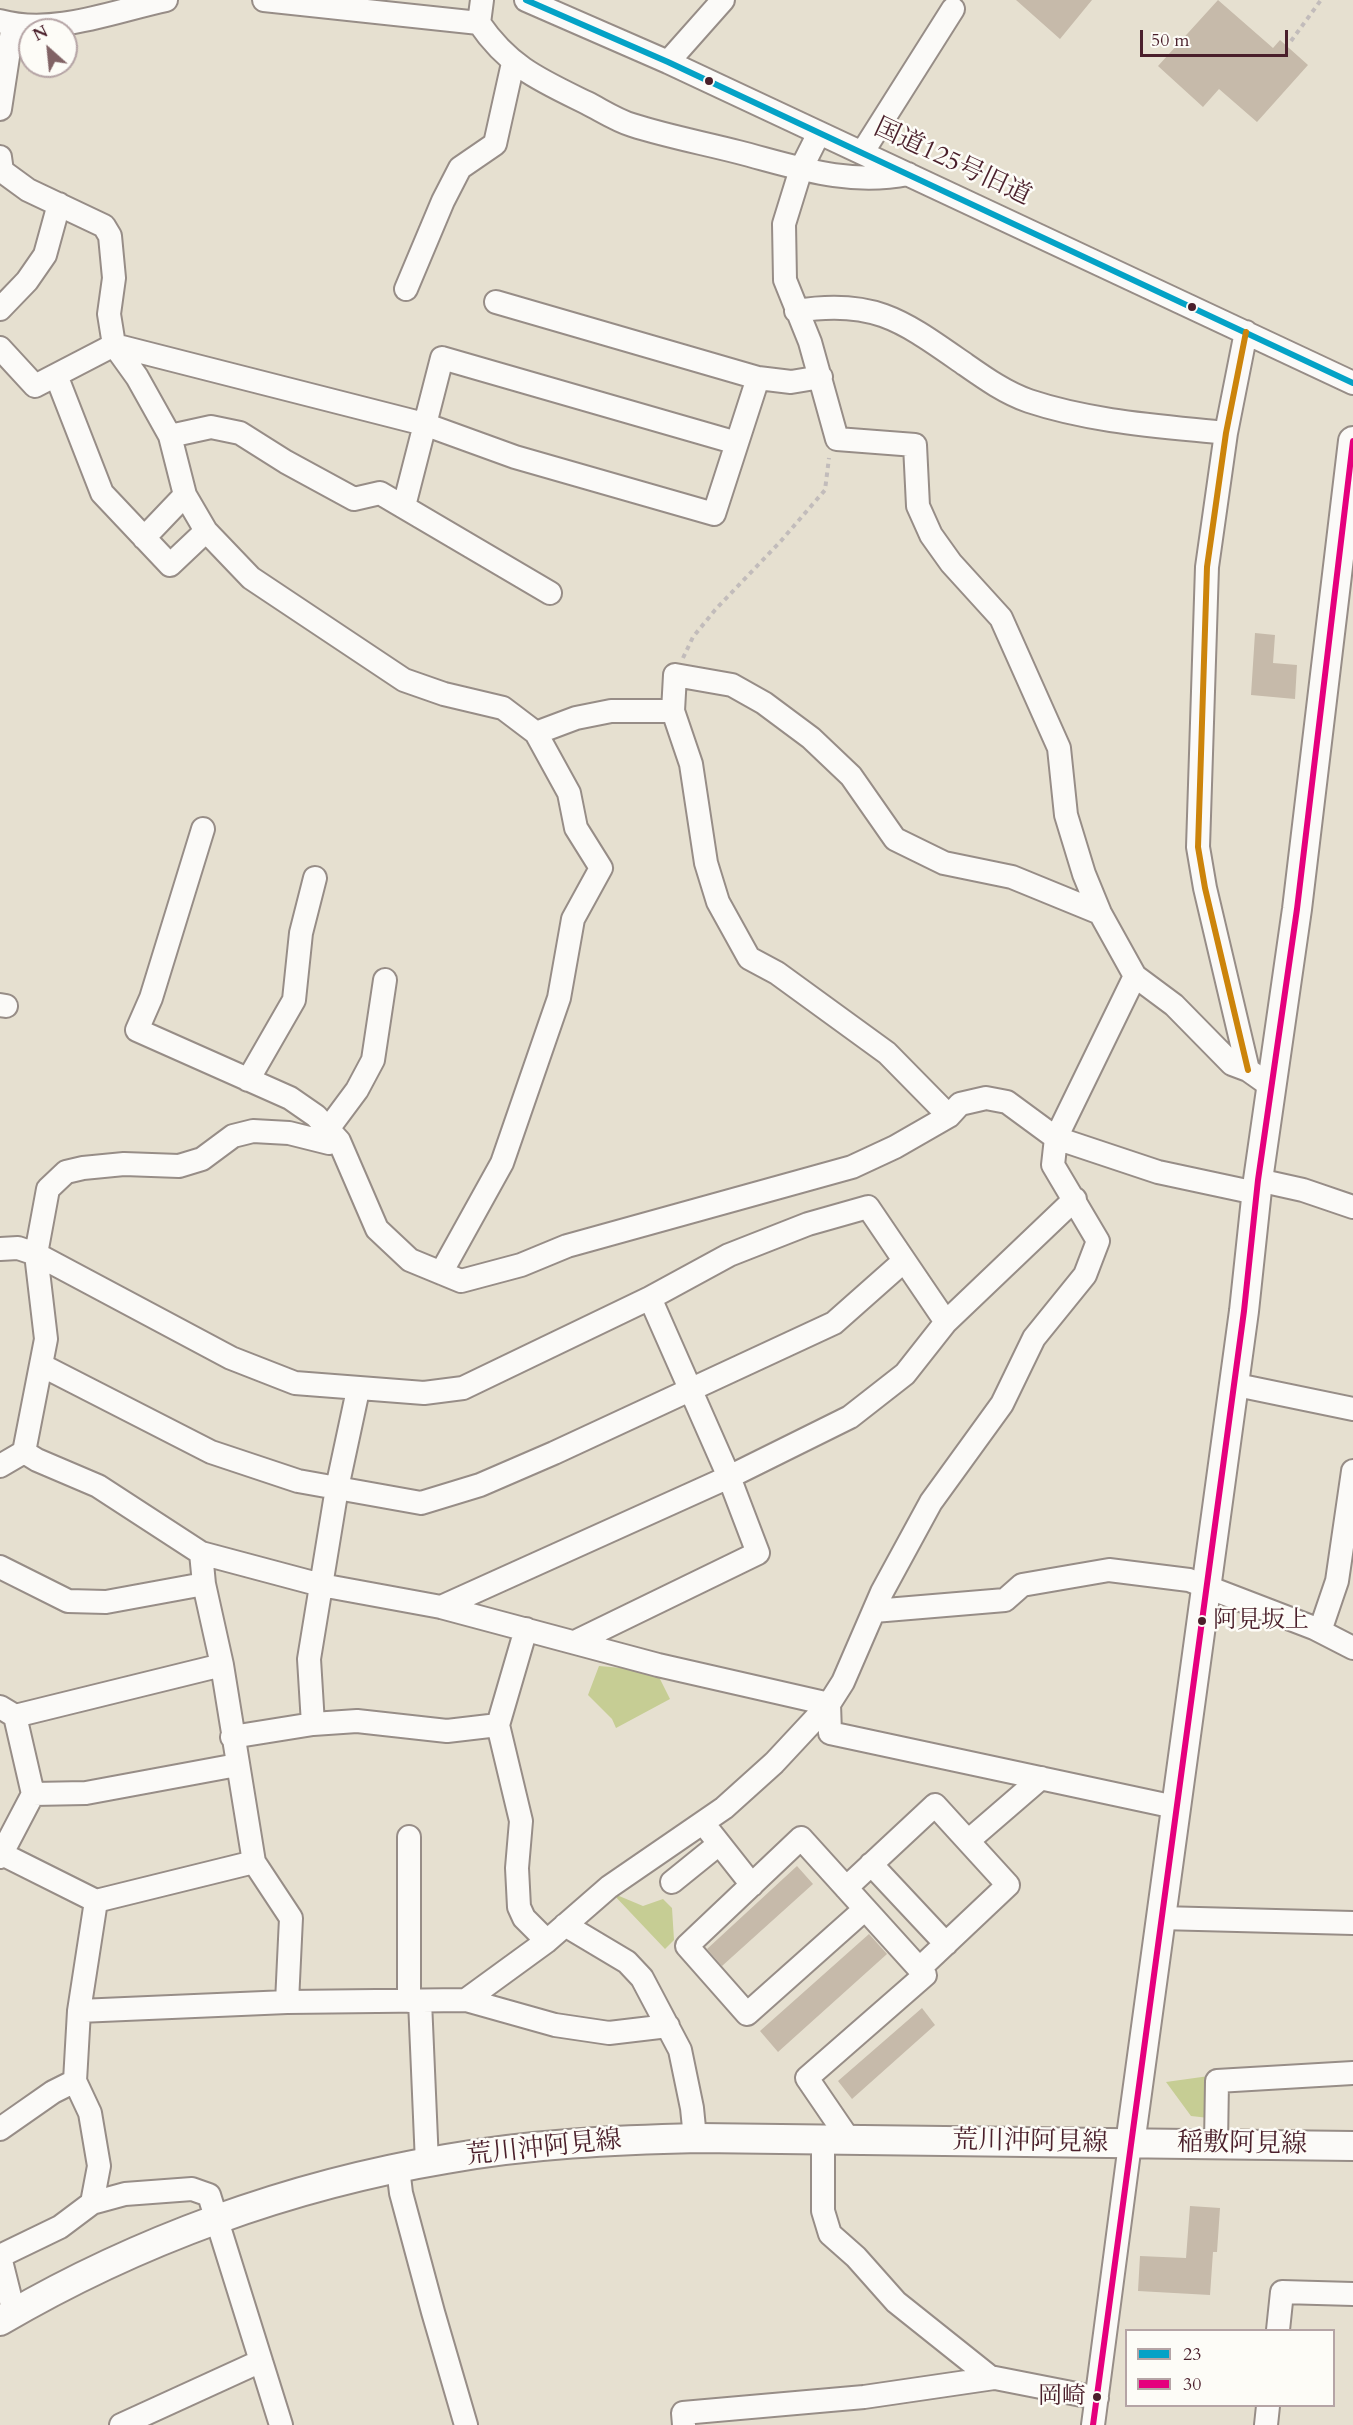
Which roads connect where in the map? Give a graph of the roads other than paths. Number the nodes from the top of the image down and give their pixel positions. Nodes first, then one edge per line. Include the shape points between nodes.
1 (166, 0) edge
2 (264, 0) edge
3 (482, 0) edge
4 (526, 0) edge
5 (723, 0) edge
6 (953, 9) dead end
7 (6, 23) edge
8 (479, 23) junction
9 (668, 62) junction
10 (513, 63) junction
11 (0, 109) edge
12 (819, 133) junction
13 (862, 153) junction
14 (0, 157) edge
15 (801, 169) junction
16 (908, 174) junction
17 (59, 204) junction
18 (406, 289) dead end
19 (496, 302) dead end
20 (0, 309) edge
21 (796, 311) junction
22 (1246, 332) junction
23 (114, 345) junction
24 (0, 348) edge
25 (56, 375) junction
26 (821, 377) junction
27 (758, 378) junction
28 (1353, 382) edge
29 (424, 424) junction
30 (1226, 433) junction
31 (170, 436) junction
32 (1353, 441) edge
33 (737, 443) junction
34 (185, 495) junction
35 (404, 506) junction
36 (206, 531) junction
37 (144, 538) junction
38 (550, 593) dead end
39 (673, 711) junction
40 (536, 733) junction
41 (203, 829) dead end
42 (315, 878) dead end
43 (1100, 913) junction
44 (1136, 976) junction
45 (385, 980) dead end
46 (1248, 1070) junction
47 (248, 1080) junction
48 (1272, 1087) junction
49 (949, 1116) junction
50 (333, 1135) junction
51 (1056, 1138) junction
52 (1257, 1187) junction
53 (1075, 1199) junction
54 (1353, 1207) edge
55 (0, 1249) edge
56 (36, 1254) junction
57 (904, 1261) junction
58 (441, 1273) junction
59 (650, 1298) junction
60 (946, 1322) junction
61 (41, 1365) junction
62 (1232, 1384) junction
63 (358, 1390) junction
64 (691, 1390) junction
65 (1353, 1409) edge
66 (24, 1452) junction
67 (0, 1466) edge
68 (1353, 1471) edge
69 (729, 1477) junction
70 (337, 1488) junction
71 (201, 1553) junction
72 (0, 1567) edge
73 (204, 1584) junction
74 (321, 1585) junction
75 (1205, 1588) junction
76 (441, 1607) junction
77 (874, 1611) junction
78 (526, 1629) junction
79 (1320, 1631) junction
80 (575, 1642) junction
81 (1353, 1648) edge
82 (222, 1665) junction
83 (829, 1704) junction
84 (8, 1712) edge
85 (314, 1724) junction
86 (498, 1725) junction
87 (232, 1737) junction
88 (237, 1765) junction
89 (1041, 1778) junction
90 (33, 1794) junction
91 (1175, 1807) junction
92 (703, 1823) junction
93 (409, 1837) dead end
94 (968, 1841) junction
95 (719, 1844) junction
96 (1, 1856) edge
97 (254, 1862) junction
98 (871, 1864) junction
99 (672, 1882) dead end
100 (752, 1885) junction
101 (846, 1888) junction
102 (96, 1900) junction
103 (864, 1909) junction
104 (1160, 1918) junction
105 (1353, 1923) edge
106 (566, 1925) junction
107 (547, 1941) junction
108 (946, 1944) junction
109 (919, 1969) junction
110 (466, 2000) junction
111 (415, 2001) junction
112 (287, 2002) junction
113 (79, 2011) junction
114 (668, 2026) junction
115 (1353, 2073) edge
116 (75, 2081) junction
117 (0, 2129) edge
118 (695, 2138) junction
119 (837, 2141) junction
120 (1130, 2144) junction
121 (1216, 2144) junction
122 (1353, 2146) edge
123 (427, 2163) junction
124 (398, 2168) junction
125 (92, 2204) junction
126 (218, 2220) junction
127 (0, 2256) edge
128 (1353, 2294) edge
129 (7, 2317) edge
130 (1278, 2329) edge
131 (261, 2361) junction
132 (994, 2378) junction
133 (1097, 2398) junction
134 (1268, 2407) edge
135 (128, 2424) edge
136 (281, 2425) edge
137 (466, 2425) edge
138 (684, 2425) edge
139 (1093, 2425) edge
140 (1266, 2425) edge

1 - 7 street via 84,20
2 - 8 street
3 - 8 street
4 - 9 street, 国道125号旧道
5 - 9 street
6 - 13 street
7 - 11 street
8 - 10 street via 496,48
9 - 12 street, 国道125号旧道
10 - 15 street via 548,85 630,124
10 - 18 street via 495,144 460,168
12 - 13 street, 国道125号旧道
12 - 15 street
13 - 16 street, 国道125号旧道
14 - 17 street via 2,171 28,190
15 - 16 street via 879,180
15 - 21 street via 784,224 784,280
16 - 22 street, 国道125号旧道
17 - 20 street via 45,255
17 - 23 street via 104,226 110,236 114,278 109,314
19 - 27 street
21 - 26 street
21 - 30 street via 830,306 881,313 903,323 994,385 1028,401 1084,416
22 - 28 street, 国道125号旧道
22 - 30 street
23 - 25 street
23 - 29 street
23 - 31 street
24 - 25 street via 35,386
25 - 37 street via 102,493
26 - 27 street via 791,382
26 - 43 street via 837,439 915,445 918,506 931,535 951,564 1001,618 1059,748 1066,815
27 - 33 street
29 - 33 street via 442,358
29 - 33 street via 515,457 714,514
29 - 35 street
30 - 46 street via 1207,567 1198,847 1204,888
31 - 34 street
31 - 35 street via 211,427 240,433 354,499 380,493
32 - 48 main road, 荒川沖阿見線
34 - 36 street
34 - 37 street
35 - 38 street
36 - 37 street via 170,565
36 - 40 street via 251,578 404,680 502,708
39 - 40 street via 611,711 576,718
39 - 43 street via 675,675 732,684 811,738 851,776 895,839 944,863 1012,877
39 - 49 street via 691,764 706,862 715,892 748,958 777,973 887,1053
40 - 58 street via 569,793 576,828 601,868 573,919 559,998 502,1162
41 - 47 street via 151,998 137,1030
42 - 47 street via 301,933 294,999
43 - 44 street
44 - 46 street via 1174,1005 1232,1064
44 - 51 street
45 - 50 street via 373,1060
46 - 48 street
47 - 50 street via 290,1098 316,1116
48 - 52 main road, 荒川沖阿見線
49 - 51 street via 960,1104 986,1098 1007,1102
49 - 58 street via 852,1167 567,1246 521,1265 461,1281
50 - 56 street via 329,1143 290,1133 253,1131 233,1136 202,1159 178,1166 124,1164 66,1172 48,1189
50 - 58 street via 377,1229 410,1260
51 - 52 street via 1158,1172
51 - 53 street via 1053,1165
52 - 54 street via 1304,1190
52 - 62 main road, 荒川沖阿見線
53 - 60 street
53 - 77 street via 1098,1241 1085,1275 1034,1338 1002,1404 931,1502
55 - 56 street via 18,1248
56 - 61 street via 46,1339
56 - 63 street via 231,1358 295,1383 338,1384
57 - 59 street via 868,1207 808,1224 729,1255
57 - 60 street
57 - 64 street via 834,1323
59 - 63 street via 463,1388 424,1393
59 - 64 street
60 - 69 street via 905,1374 850,1417
61 - 66 street
61 - 70 street via 211,1452 298,1481
62 - 65 street
62 - 75 main road, 荒川沖阿見線
63 - 70 street
64 - 69 street
64 - 70 street via 480,1485 421,1503
66 - 67 street
66 - 71 street via 98,1486
68 - 79 street via 1337,1581
69 - 76 street
69 - 80 street via 758,1553
70 - 74 street
71 - 73 street
71 - 74 street
72 - 73 street via 68,1601 106,1602
73 - 82 street
74 - 76 street
74 - 85 street via 309,1659
75 - 77 street via 1189,1580 1109,1570 1022,1585 1005,1600
75 - 79 street
75 - 91 main road, 荒川沖阿見線
76 - 78 street
77 - 83 street via 843,1682
78 - 80 street
78 - 86 street
79 - 81 street
80 - 83 street
82 - 84 street
82 - 87 street
83 - 89 street via 830,1733
83 - 92 street via 774,1763
84 - 90 street
85 - 86 street via 357,1721 447,1731
85 - 87 street
86 - 107 street via 521,1821 519,1907 524,1918
87 - 88 street
88 - 90 street via 87,1793
88 - 97 street
89 - 91 street
89 - 94 street
90 - 96 street
91 - 104 main road, 荒川沖阿見線
92 - 95 street
92 - 106 street via 609,1887
93 - 111 street
94 - 98 street via 935,1805
94 - 108 street via 1008,1885
95 - 99 street
95 - 100 street
96 - 102 street
97 - 102 street
97 - 112 street via 291,1918
98 - 101 street
98 - 108 street
100 - 101 street via 801,1838
100 - 103 street via 687,1946 747,2014
101 - 103 street
102 - 113 street
103 - 109 street
104 - 105 street
104 - 120 main road, 荒川沖阿見線
106 - 107 street
106 - 114 street via 627,1962 642,1978
107 - 110 street
108 - 109 street
109 - 119 street via 925,1975 807,2078
110 - 111 street
110 - 114 street via 545,2023 609,2033
111 - 112 street
111 - 123 street
112 - 113 street
113 - 116 street
114 - 118 street via 680,2050
115 - 121 street via 1217,2081
116 - 117 street
116 - 125 street via 90,2113 99,2166
118 - 119 main road, 荒川沖阿見線
118 - 123 main road, 荒川沖阿見線 via 543,2146
119 - 120 main road, 荒川沖阿見線
119 - 132 street via 823,2211 830,2234 896,2302
120 - 121 main road, 稲敷阿見線
120 - 133 street
121 - 122 main road, 稲敷阿見線
123 - 124 main road, 荒川沖阿見線
124 - 126 main road, 荒川沖阿見線 via 272,2200
124 - 137 street via 401,2193
125 - 126 street via 126,2194 192,2189 209,2195
125 - 127 street via 60,2227
126 - 129 main road, 荒川沖阿見線 via 126,2256
126 - 131 street
127 - 129 street
128 - 130 street via 1282,2292
131 - 135 street
131 - 136 street
132 - 133 street
132 - 138 street via 864,2397 682,2413
133 - 139 street
134 - 140 street

